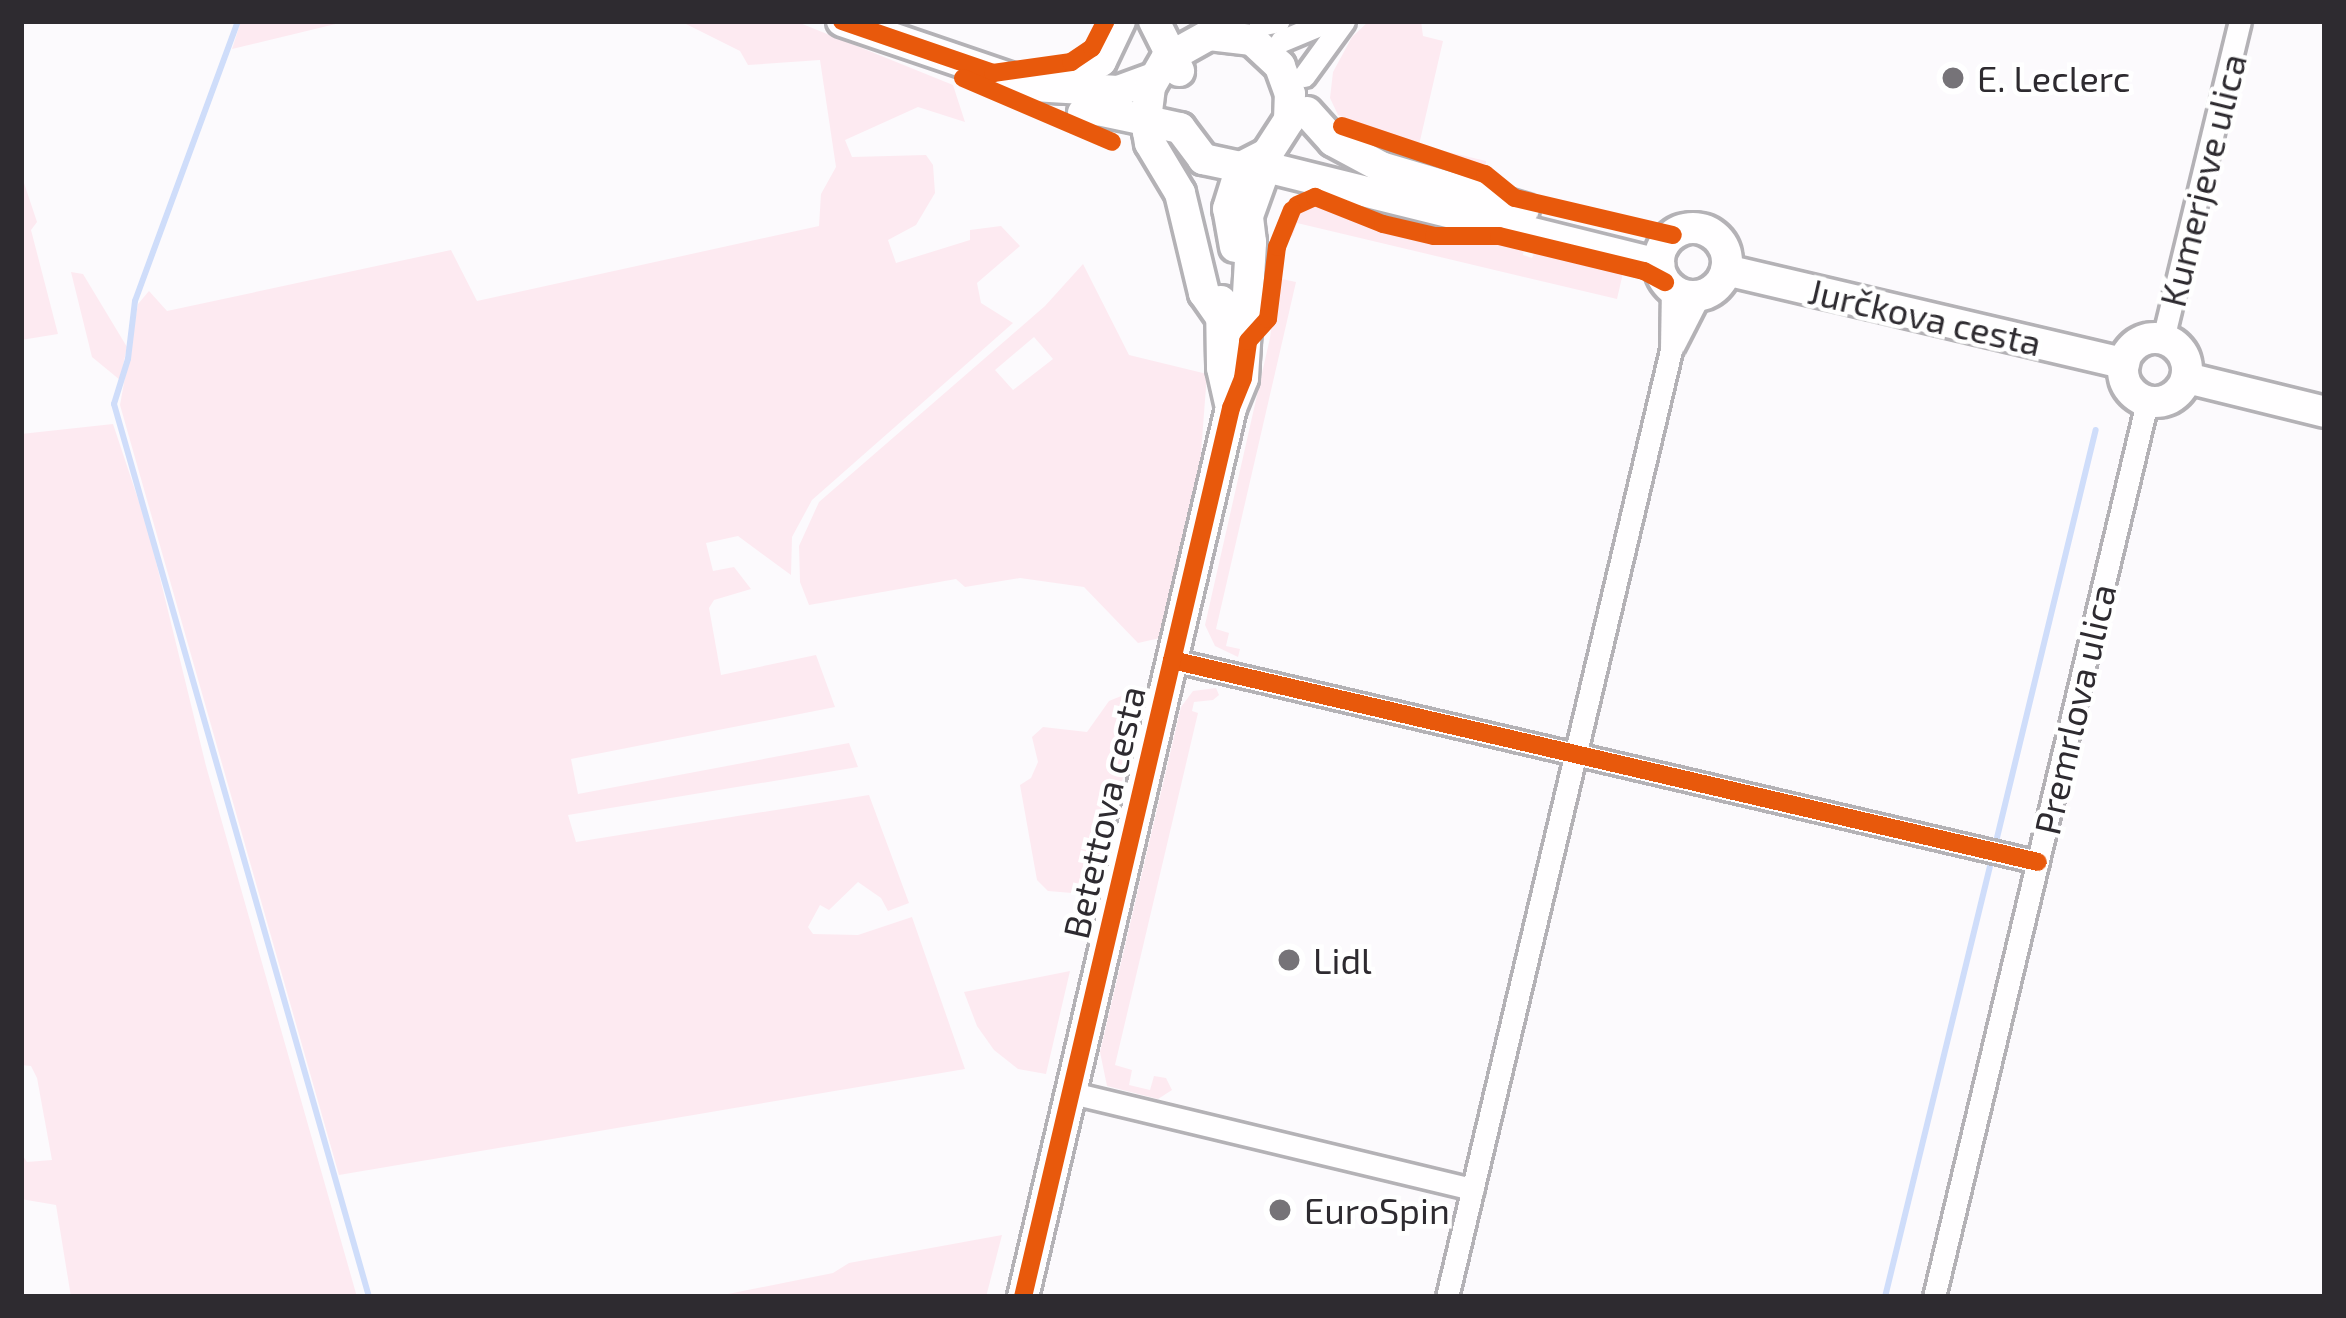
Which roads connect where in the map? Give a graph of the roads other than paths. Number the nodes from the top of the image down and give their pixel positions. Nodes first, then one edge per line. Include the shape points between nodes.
1 (842, 21) edge
2 (1120, 21) edge
3 (1136, 21) edge
4 (1154, 21) edge
5 (1328, 21) edge
6 (1344, 21) edge
7 (2240, 21) edge
8 (1197, 28) edge
9 (1266, 31) edge
10 (1166, 67) junction
11 (1304, 76) junction
12 (1047, 85) junction
13 (1298, 123) junction
14 (1153, 130) junction
15 (1196, 174) junction
16 (1253, 174) junction
17 (1726, 270) junction
18 (1673, 273) junction
19 (1222, 319) junction
20 (2164, 339) junction
21 (2124, 363) junction
22 (2187, 378) junction
23 (2147, 402) junction
24 (1231, 408) junction
25 (2325, 412) edge
26 (1172, 660) junction
27 (1576, 754) junction
28 (2038, 862) junction
29 (1072, 1093) junction
30 (1473, 1189) junction
31 (1023, 1297) edge
32 (1447, 1297) edge
33 (1934, 1297) edge

1 - 12 street
2 - 12 street via 1101,61
3 - 10 street
4 - 10 street
5 - 9 street
6 - 11 street
7 - 20 street, Kumerjeve ulica
8 - 9 street via 1241,36
8 - 10 street
9 - 10 street via 1242,53 1210,51
9 - 11 street
9 - 13 street
10 - 12 street via 1118,91
10 - 14 street
11 - 13 street
12 - 14 street via 1051,103
13 - 16 street
13 - 18 street via 1340,162 1381,167
14 - 15 street, Betettova cesta
14 - 16 street via 1180,128 1211,164
14 - 19 street, Betettova cesta via 1180,193 1204,292
15 - 16 street
15 - 19 street, Betettova cesta
16 - 18 street
16 - 24 street, Betettova cesta via 1247,356
17 - 18 street via 1716,287
17 - 18 street via 1720,243 1706,231 1678,232
17 - 21 street, Jurčkova cesta
18 - 27 street via 1671,350
19 - 24 street, Betettova cesta
20 - 21 street via 2139,343
20 - 22 street via 2183,354
21 - 23 street via 2128,387
22 - 23 street via 2172,398
22 - 25 street
23 - 28 street, Premrlova ulica
24 - 26 street, Betettova cesta
26 - 27 street
26 - 29 street, Betettova cesta
27 - 28 street
27 - 30 street
28 - 33 street, Premrlova ulica
29 - 30 street
29 - 31 street, Betettova cesta
30 - 32 street

